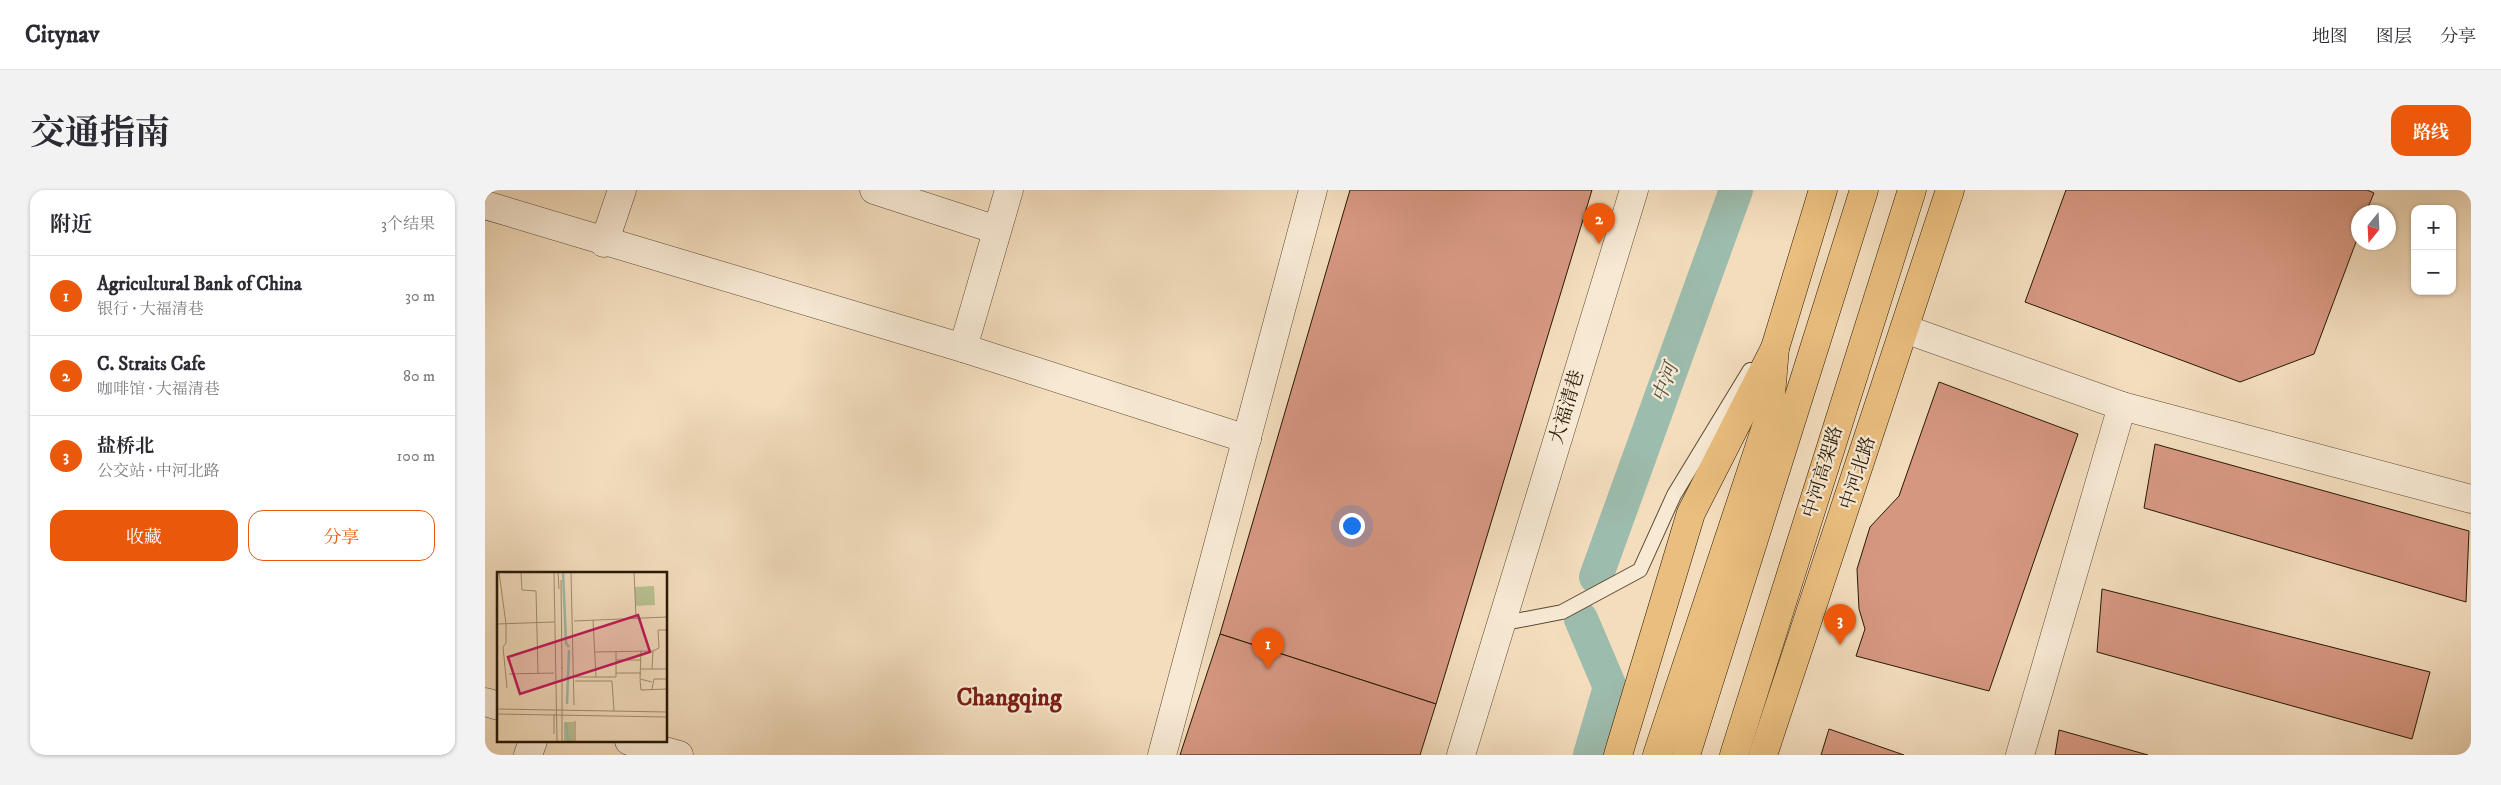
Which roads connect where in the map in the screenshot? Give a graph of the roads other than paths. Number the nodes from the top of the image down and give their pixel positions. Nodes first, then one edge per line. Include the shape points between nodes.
1 (622, 190) edge
2 (874, 190) edge
3 (1009, 190) edge
4 (1313, 190) edge
5 (1634, 190) edge
6 (1823, 190) edge
7 (1864, 190) edge
8 (1912, 190) edge
9 (1950, 190) edge
10 (485, 205) edge
11 (997, 230) junction
12 (605, 242) junction
13 (1787, 310) junction
14 (1905, 329) junction
15 (963, 348) junction
16 (1775, 348) junction
17 (2122, 406) junction
18 (1247, 438) junction
19 (2471, 499) edge
20 (1499, 624) junction
21 (533, 742) edge
22 (633, 742) edge
23 (528, 755) edge
24 (679, 755) edge
25 (1162, 755) edge
26 (1461, 755) edge
27 (1618, 755) edge
28 (1657, 755) edge
29 (1686, 755) edge
30 (1734, 755) edge
31 (1763, 755) edge
32 (2020, 755) edge

1 - 12 street
2 - 11 street
3 - 11 street
4 - 18 street
5 - 20 street, 大福清巷
6 - 13 main road
7 - 29 main road
8 - 30 main road, 中河高架路
9 - 14 main road, 中河北路
10 - 12 street
11 - 15 street
12 - 15 street
13 - 16 main road
13 - 20 lane via 1673,496 1640,570 1562,612
14 - 17 street
14 - 31 main road, 中河北路
15 - 18 street
16 - 27 main road via 1691,512
16 - 28 main road via 1769,418
17 - 19 street
17 - 32 street
18 - 25 street
20 - 26 street, 大福清巷
21 - 23 street
22 - 24 street

